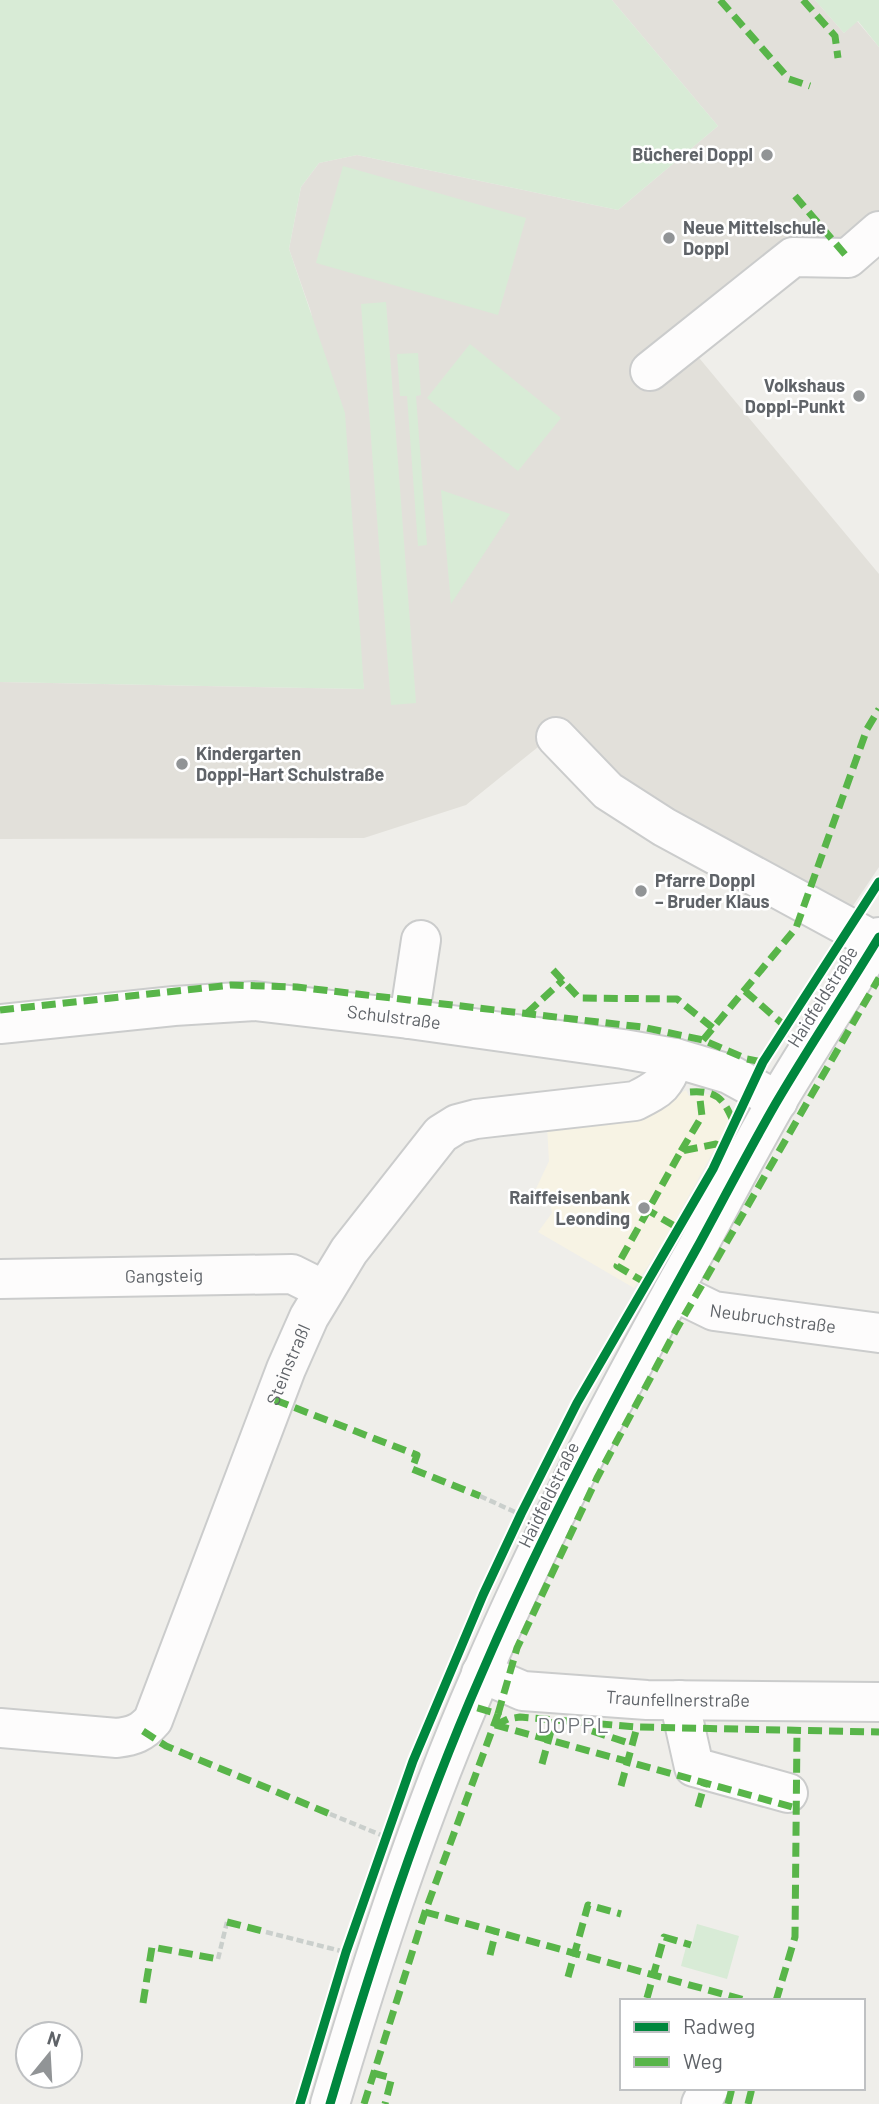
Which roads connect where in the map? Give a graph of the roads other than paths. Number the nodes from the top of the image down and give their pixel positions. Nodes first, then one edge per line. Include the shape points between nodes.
1 (879, 231) edge
2 (650, 371) dead end
3 (556, 737) dead end
4 (421, 940) dead end
5 (877, 940) edge
6 (409, 1019) junction
7 (0, 1024) edge
8 (675, 1058) junction
9 (778, 1101) junction
10 (0, 1279) edge
11 (324, 1290) junction
12 (673, 1291) junction
13 (879, 1333) edge
14 (481, 1673) junction
15 (680, 1700) junction
16 (879, 1702) edge
17 (0, 1728) edge
18 (788, 1793) dead end
19 (330, 2104) edge

1 - 2 street via 848,258 793,257
3 - 5 street via 608,791 752,876
4 - 6 street
5 - 9 street, Haidfeldstraße
6 - 7 street, Schulstraße via 255,1001
6 - 8 street, Schulstraße
8 - 9 street, Schulstraße via 729,1074
8 - 11 street, Steinstraßl via 667,1079 635,1101 457,1124 423,1155
9 - 12 street, Haidfeldstraße
10 - 11 street, Gangsteig via 292,1274
11 - 17 street, Steinstraßl via 286,1369 153,1720 143,1731 117,1738
12 - 13 street, Neubruchstraße via 714,1311
12 - 14 street, Haidfeldstraße via 573,1481
14 - 15 street, Traunfellnerstraße via 523,1691
14 - 19 street, Haidfeldstraße via 423,1815
15 - 16 street, Traunfellnerstraße
15 - 18 street via 694,1767

